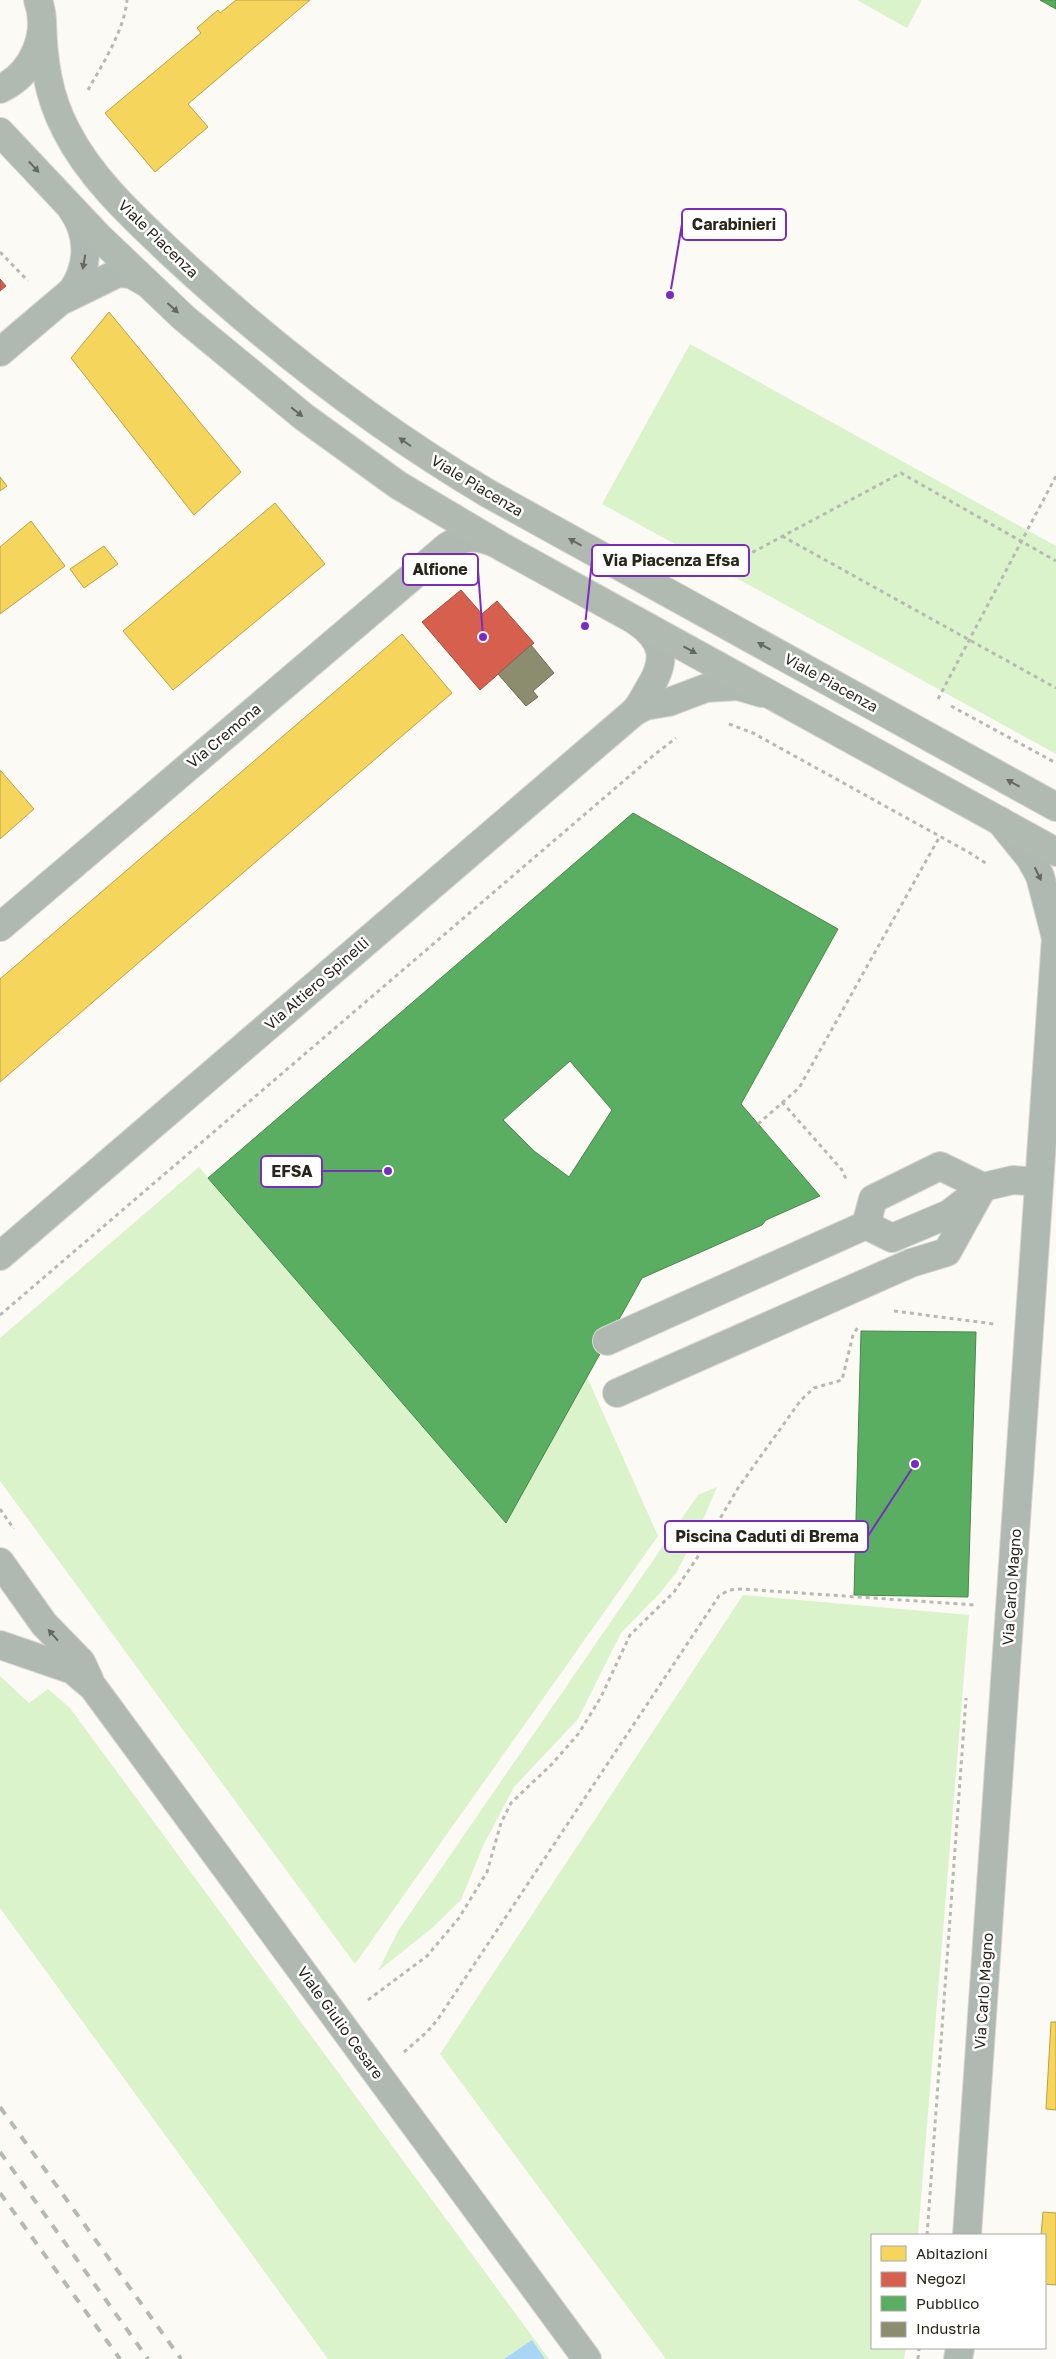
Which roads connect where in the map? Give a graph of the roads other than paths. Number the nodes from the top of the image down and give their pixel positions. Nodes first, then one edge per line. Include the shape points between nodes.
1 (42, 7) edge
2 (0, 88) edge
3 (0, 132) edge
4 (66, 201) junction
5 (146, 282) junction
6 (53, 307) junction
7 (0, 352) edge
8 (443, 513) junction
9 (495, 543) junction
10 (448, 546) junction
11 (630, 617) junction
12 (784, 702) junction
13 (634, 712) junction
14 (1056, 807) edge
15 (1000, 821) junction
16 (1056, 852) edge
17 (0, 927) edge
18 (1056, 938) edge
19 (1039, 1182) junction
20 (983, 1187) junction
21 (866, 1225) junction
22 (0, 1256) edge
23 (607, 1341) dead end
24 (618, 1393) dead end
25 (0, 1562) edge
26 (0, 1645) edge
27 (93, 1687) junction
28 (967, 2234) edge
29 (587, 2359) edge

1 - 2 main road, Viale Piacenza via 41,36 29,64 19,76
14 -> 1 main road, Viale Piacenza via 489,494 419,451 309,371 198,278 145,228 94,172 70,138 57,112 43,57
3 -> 4 main road
4 - 5 main road
4 -> 6 street via 80,223 86,251 78,282
5 - 6 street via 131,274 118,273 75,292
5 -> 8 main road via 184,318 304,417 384,476
6 - 7 street
8 - 9 main road
8 - 10 street via 455,531
9 - 10 street, Via Cremona via 476,536 457,540
9 - 11 main road
10 - 17 street, Via Cremona
11 -> 12 main road
11 - 13 street, Via Altiero Spinelli via 652,635 662,658 657,676
12 - 13 street, Via Altiero Spinelli via 758,691 728,686 706,688
12 - 15 main road
13 - 22 street, Via Altiero Spinelli
15 - 16 main road
15 -> 18 street, Via Carlo Magno via 1040,876
18 - 19 street, Via Carlo Magno
19 - 20 street via 1013,1180
19 - 28 street, Via Carlo Magno
20 - 21 street via 948,1214 892,1238
20 - 21 street via 940,1166 873,1199
20 - 24 street via 947,1252 911,1263
21 - 23 street
27 -> 25 street via 81,1662 44,1624
26 - 27 street via 73,1670
27 - 29 street, Viale Giulio Cesare

